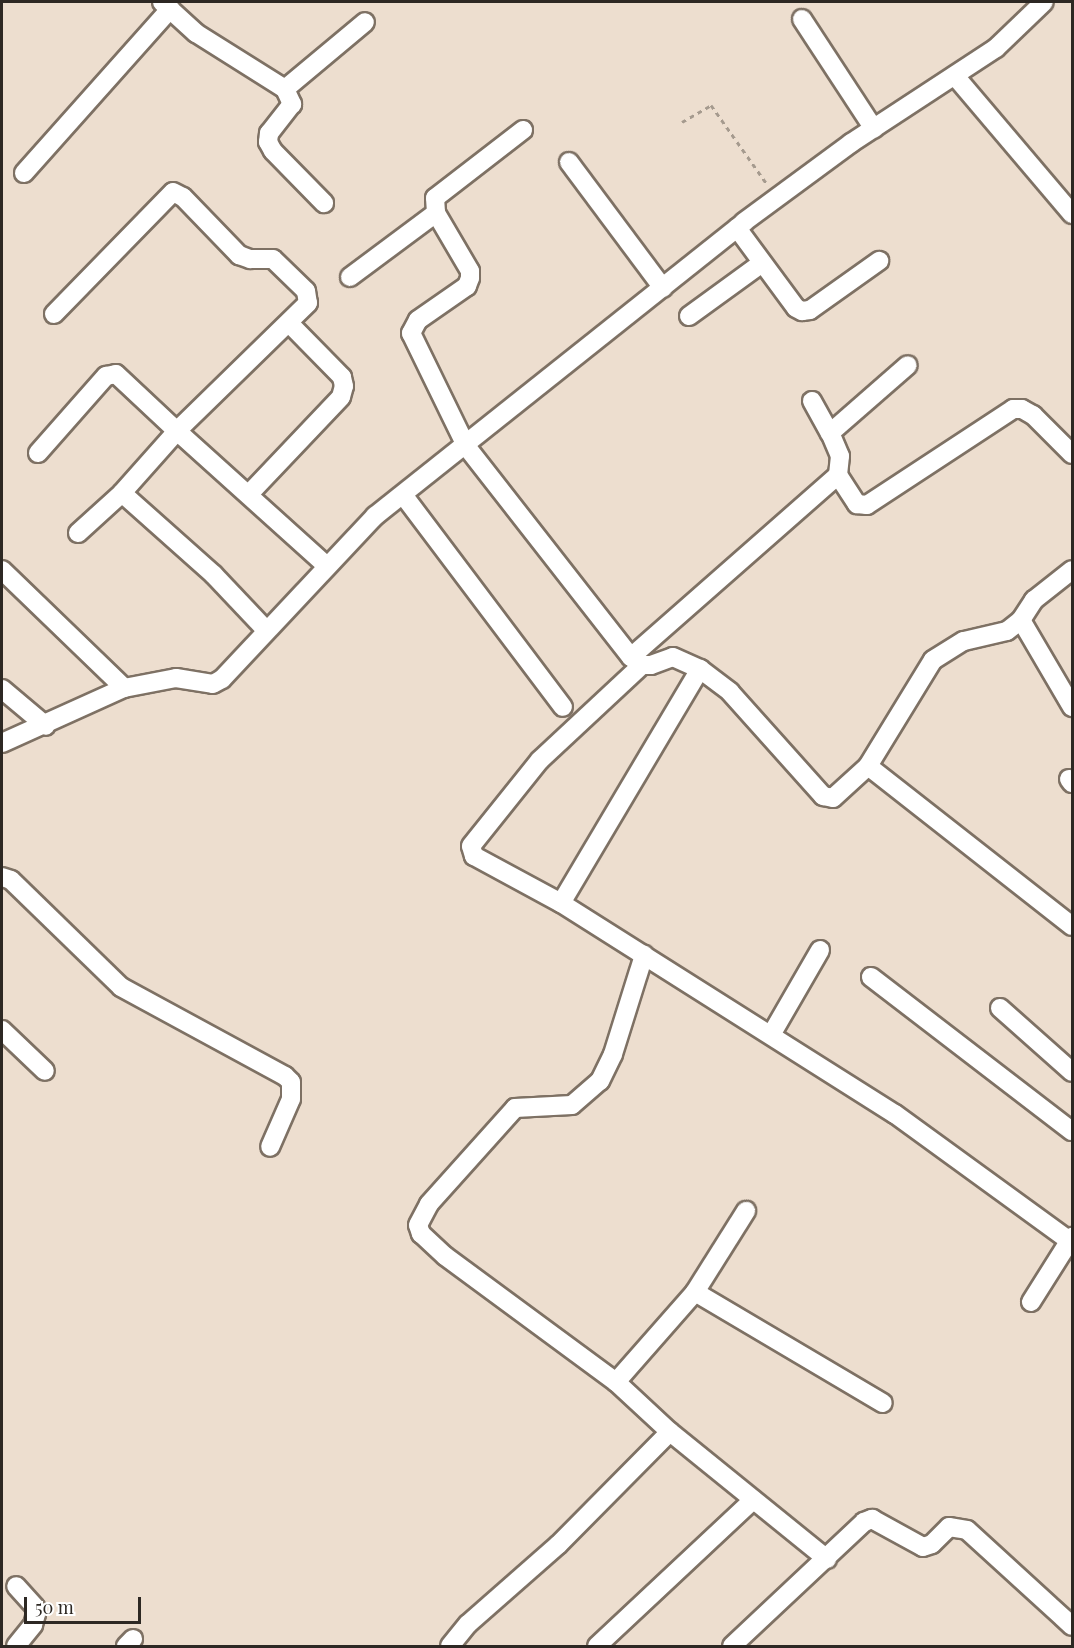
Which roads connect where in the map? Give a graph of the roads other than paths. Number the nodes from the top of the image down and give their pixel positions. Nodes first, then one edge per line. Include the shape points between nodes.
1 (1044, 2) edge
2 (166, 5) edge
3 (802, 19) dead end
4 (365, 22) dead end
5 (955, 76) junction
6 (285, 89) junction
7 (874, 129) junction
8 (523, 130) dead end
9 (569, 162) dead end
10 (24, 173) dead end
11 (324, 203) dead end
12 (436, 213) junction
13 (1072, 214) edge
14 (737, 228) junction
15 (879, 261) dead end
16 (762, 262) junction
17 (350, 277) dead end
18 (663, 288) junction
19 (54, 314) dead end
20 (689, 316) dead end
21 (290, 323) junction
22 (908, 365) dead end
23 (812, 401) dead end
24 (177, 431) junction
25 (830, 433) junction
26 (466, 446) junction
27 (38, 453) dead end
28 (1072, 454) edge
29 (838, 475) junction
30 (122, 493) junction
31 (250, 493) junction
32 (404, 496) junction
33 (78, 533) dead end
34 (326, 565) junction
35 (2, 570) edge
36 (1072, 570) edge
37 (1021, 620) junction
38 (266, 630) junction
39 (636, 661) junction
40 (700, 669) junction
41 (124, 688) junction
42 (2, 689) edge
43 (563, 707) dead end
44 (1072, 707) edge
45 (46, 726) junction
46 (2, 743) edge
47 (868, 766) junction
48 (2, 877) edge
49 (561, 903) junction
50 (1072, 927) edge
51 (820, 950) dead end
52 (644, 955) junction
53 (871, 977) dead end
54 (1000, 1008) dead end
55 (2, 1030) edge
56 (771, 1035) junction
57 (45, 1071) dead end
58 (1072, 1072) edge
59 (1072, 1131) edge
60 (270, 1147) dead end
61 (746, 1211) dead end
62 (1071, 1239) edge
63 (695, 1292) junction
64 (1031, 1302) dead end
65 (616, 1382) junction
66 (883, 1403) dead end
67 (670, 1432) junction
68 (753, 1500) junction
69 (827, 1559) junction
70 (16, 1586) dead end
71 (1072, 1626) edge
72 (16, 1647) edge
73 (450, 1647) edge
74 (597, 1647) edge
75 (732, 1647) edge

1 - 5 street via 996,48
2 - 6 street via 196,33
2 - 10 street
3 - 7 street
4 - 6 street
5 - 7 street
5 - 13 street
6 - 11 street via 292,104 268,133 268,141
7 - 14 street
8 - 12 street via 435,198
9 - 18 street
12 - 17 street
12 - 26 street via 470,271 470,278 467,286 418,320 411,333
14 - 16 street
14 - 18 street
15 - 16 street via 810,310 796,308
16 - 20 street
18 - 26 street
19 - 21 street via 173,192 183,197 239,255 273,259 306,291 308,303
21 - 24 street
21 - 31 street via 342,377 344,386 341,397
22 - 25 street
23 - 25 street
24 - 27 street via 112,374
24 - 30 street
24 - 31 street
25 - 29 street via 840,456
26 - 32 street
26 - 39 street
28 - 29 street via 1033,415 1013,409 867,505 857,504
29 - 39 street
30 - 33 street
30 - 38 street via 214,575
31 - 34 street
32 - 34 street via 375,516
32 - 43 street
34 - 38 street
35 - 41 street
36 - 37 street via 1034,600
37 - 44 street
37 - 47 street via 1008,631 948,647 933,660
38 - 41 street via 222,680 213,684 176,678
39 - 40 street via 674,657
39 - 49 street via 540,760 471,846 474,856
40 - 47 street via 730,692 822,795 839,796
40 - 49 street
41 - 45 street
42 - 45 street
45 - 46 street
47 - 50 street
48 - 60 street via 11,880 121,987 291,1082 291,1099
49 - 52 street
51 - 56 street
52 - 56 street
52 - 65 street via 613,1054 600,1081 572,1105 516,1108 429,1204 418,1225 420,1234 445,1256
53 - 59 street
54 - 58 street
55 - 57 street
56 - 62 street via 895,1114
61 - 63 street
62 - 64 street
63 - 65 street
63 - 66 street
65 - 67 street
67 - 68 street
67 - 73 street via 558,1545 468,1624
68 - 69 street
68 - 74 street
69 - 71 street via 864,1522 872,1519 923,1547 932,1544 949,1527 962,1528
69 - 75 street
70 - 72 street via 35,1607 36,1614 33,1625

